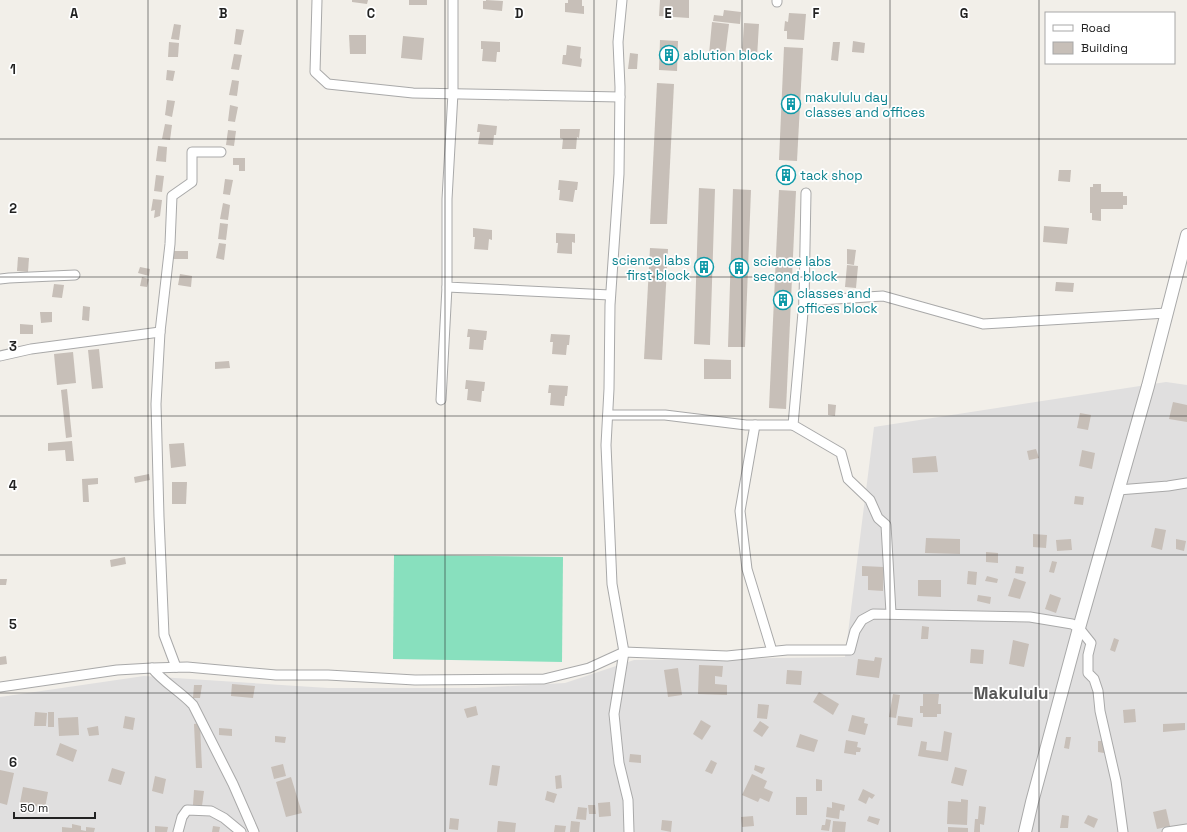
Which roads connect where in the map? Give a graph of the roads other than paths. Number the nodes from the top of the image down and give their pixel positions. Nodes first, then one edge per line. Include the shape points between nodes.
1 (317, 0) edge
2 (453, 0) edge
3 (622, 0) edge
4 (453, 93) junction
5 (620, 97) junction
6 (221, 152) dead end
7 (806, 193) dead end
8 (1187, 235) edge
9 (75, 275) dead end
10 (0, 280) edge
11 (447, 287) junction
12 (610, 295) junction
13 (804, 301) junction
14 (1167, 313) junction
15 (160, 332) junction
16 (0, 356) edge
17 (441, 400) dead end
18 (608, 415) junction
19 (755, 425) junction
20 (793, 425) junction
21 (1187, 483) edge
22 (1118, 490) junction
23 (891, 613) junction
24 (1079, 628) junction
25 (772, 651) junction
26 (624, 652) junction
27 (176, 667) junction
28 (152, 668) junction
29 (0, 687) edge
30 (1187, 829) edge
31 (178, 832) edge
32 (241, 832) edge
33 (254, 832) edge
34 (629, 832) edge
35 (1025, 832) edge
36 (1123, 832) edge
37 (1172, 832) edge

1 - 4 street via 315,72 328,84 413,93
2 - 4 street
3 - 5 street via 618,42
4 - 5 street
4 - 11 street via 447,199
5 - 12 street via 619,174
6 - 15 street via 192,152 192,182 172,196 170,244
7 - 13 street
8 - 14 street
9 - 10 street
11 - 12 street
11 - 17 street
12 - 18 street
13 - 14 street via 883,296 984,324
13 - 20 street
14 - 22 street
15 - 16 street via 31,348
15 - 27 street via 156,404 164,634
18 - 19 street via 665,415
18 - 26 street via 606,445 612,584
19 - 20 street
19 - 25 street via 740,511 747,569
20 - 23 street via 841,453 848,479 870,500 878,518 886,525
21 - 22 street
22 - 24 street
23 - 24 street via 1030,617 1072,624
23 - 25 street via 873,614 862,620 855,631 850,650
24 - 35 street
24 - 36 street via 1090,643 1088,673 1094,679 1098,691 1116,781
25 - 26 street via 727,656
26 - 27 street via 589,668 544,679 415,680 328,675 276,676
26 - 34 street via 614,714 619,763 628,800
27 - 28 street
28 - 29 street via 117,670
28 - 33 street via 172,688 184,694 193,705
30 - 37 street
31 - 32 street via 187,810 211,811

